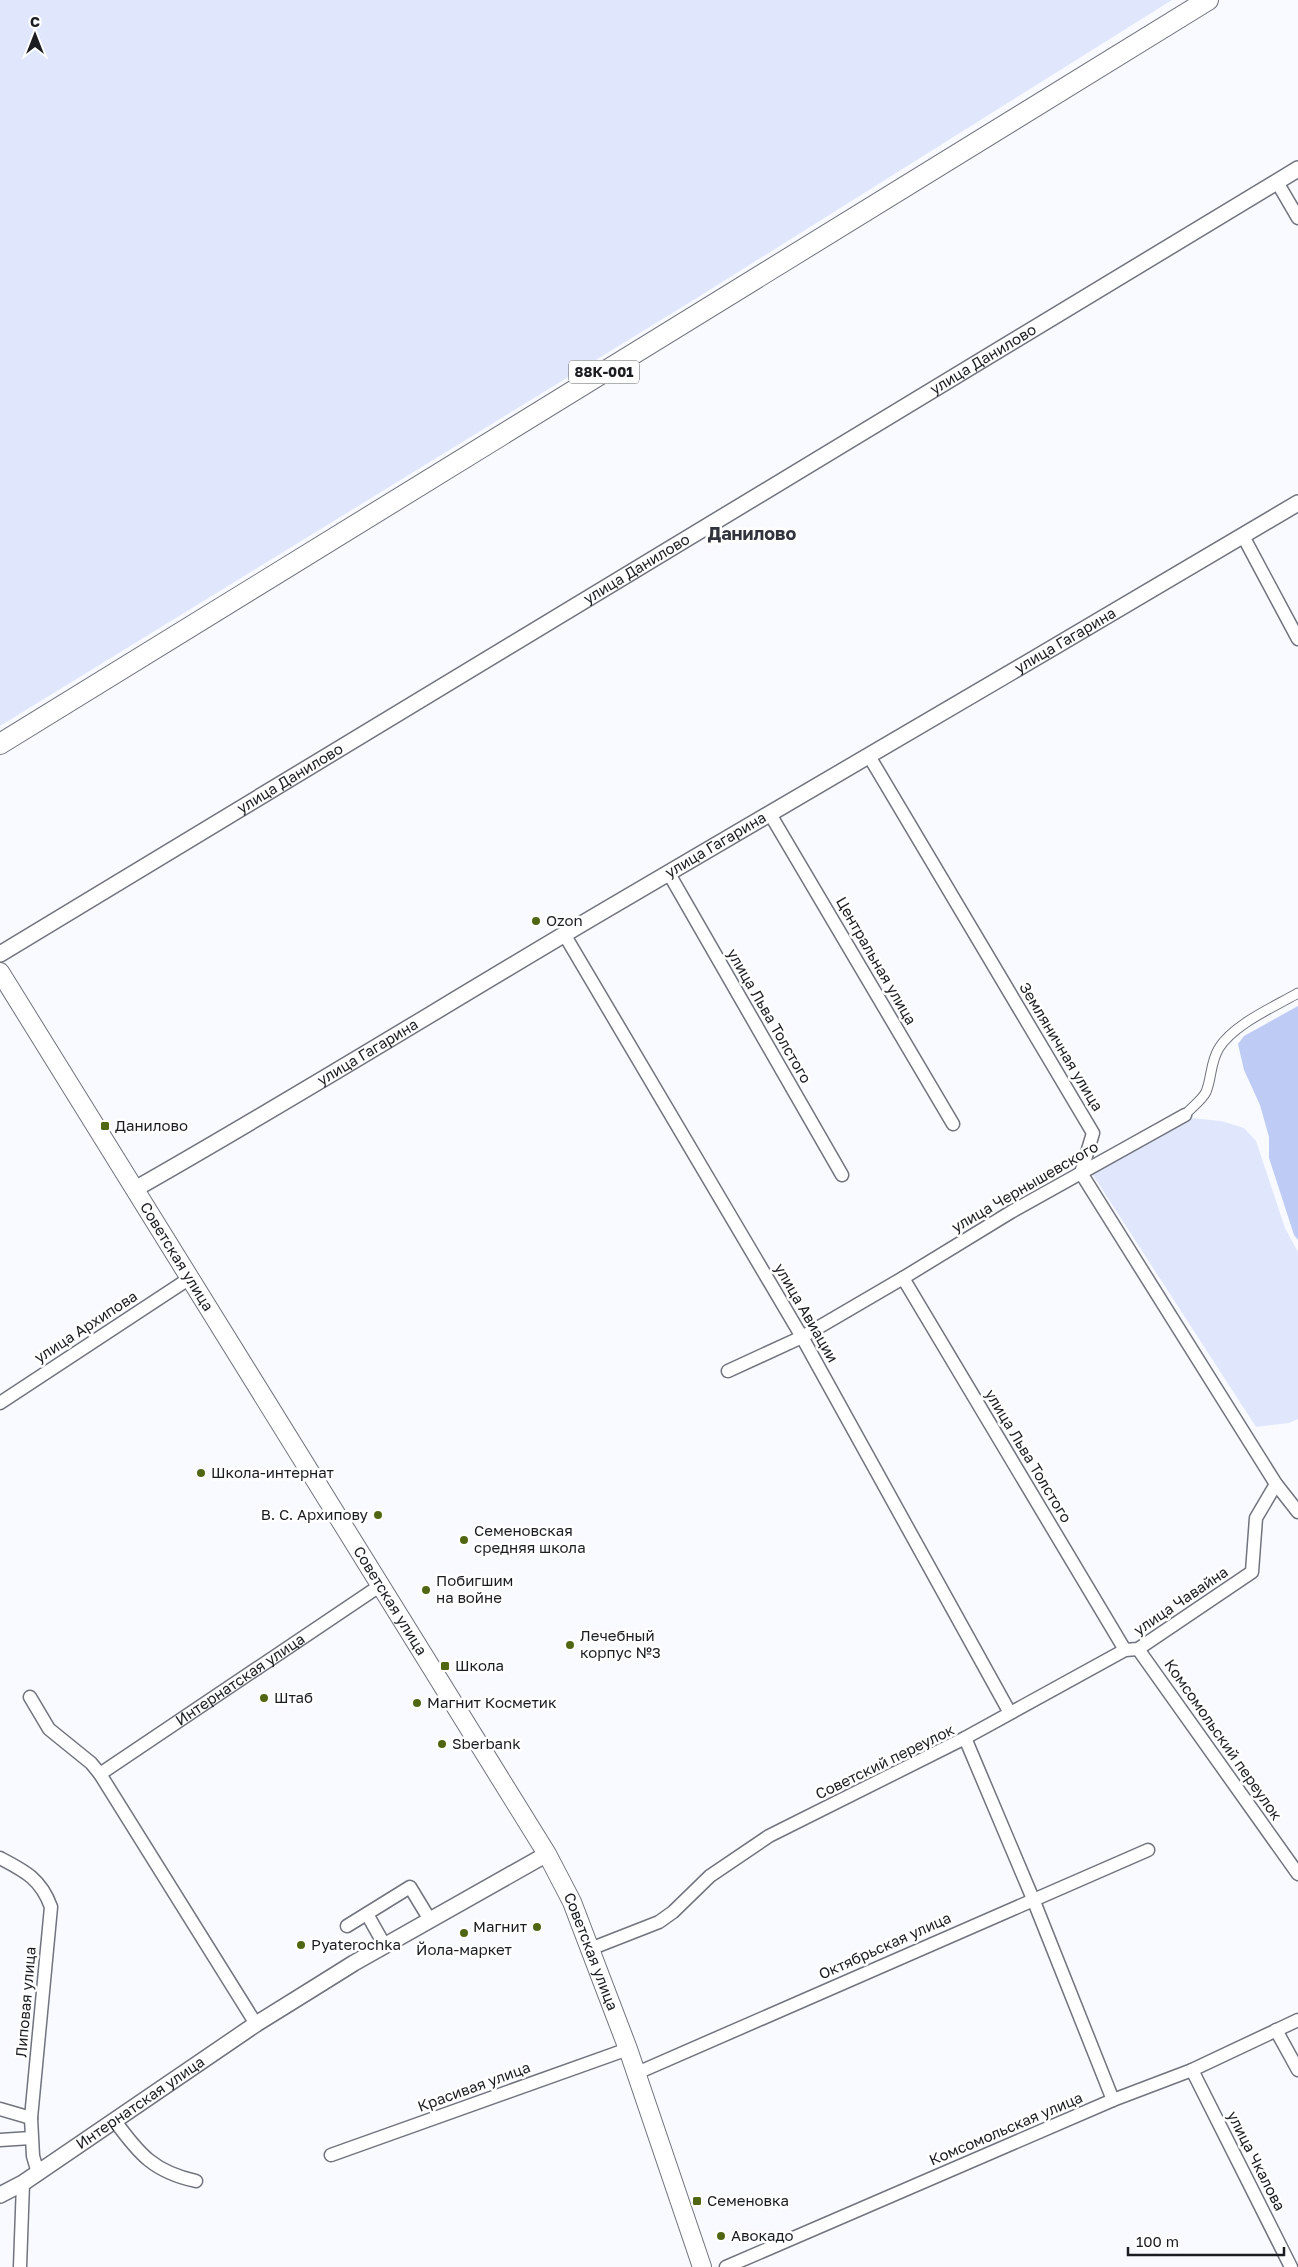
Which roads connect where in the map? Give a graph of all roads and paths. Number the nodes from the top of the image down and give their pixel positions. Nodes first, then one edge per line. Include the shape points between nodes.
1 (1208, 0) edge
2 (1298, 169) edge
3 (1277, 182) junction
4 (1298, 218) edge
5 (1298, 503) edge
6 (1243, 536) junction
7 (1298, 639) edge
8 (0, 744) edge
9 (869, 756) junction
10 (770, 814) junction
11 (668, 872) junction
12 (564, 934) junction
13 (0, 954) edge
14 (0, 972) edge
15 (1298, 994) edge
16 (1185, 1115) joint
17 (953, 1124) dead end
18 (1081, 1173) junction
19 (842, 1175) dead end
20 (135, 1189) junction
21 (190, 1278) junction
22 (903, 1278) junction
23 (802, 1337) junction
24 (728, 1371) dead end
25 (0, 1403) edge
26 (1276, 1484) junction
27 (1298, 1512) edge
28 (381, 1585) junction
29 (1138, 1649) junction
30 (1124, 1650) junction
31 (30, 1697) dead end
32 (1010, 1713) junction
33 (965, 1738) junction
34 (100, 1774) junction
35 (1148, 1850) dead end
36 (547, 1854) junction
37 (0, 1858) edge
38 (1298, 1874) edge
39 (1033, 1899) junction
40 (367, 1914) junction
41 (430, 1920) junction
42 (347, 1926) dead end
43 (385, 1946) junction
44 (590, 1949) junction
45 (1298, 2020) edge
46 (256, 2024) junction
47 (1276, 2030) junction
48 (628, 2049) junction
49 (1192, 2070) junction
50 (1298, 2070) edge
51 (637, 2073) junction
52 (1113, 2100) junction
53 (0, 2109) edge
54 (32, 2118) junction
55 (114, 2121) junction
56 (32, 2138) junction
57 (0, 2140) edge
58 (331, 2155) dead end
59 (38, 2173) junction
60 (196, 2180) dead end
61 (24, 2183) junction
62 (0, 2195) edge
63 (20, 2267) edge
64 (702, 2267) edge
65 (726, 2267) edge
66 (1291, 2267) edge

1 - 8 main road, 88К-001
2 - 3 street, улица Данилово
3 - 4 street
3 - 13 street, улица Данилово
5 - 6 street, улица Гагарина
6 - 7 street
6 - 9 street, улица Гагарина
9 - 10 street, улица Гагарина
9 - 18 street, Земляничная улица via 1093,1134
10 - 11 street, улица Гагарина
10 - 17 street, Центральная улица
11 - 12 street, улица Гагарина
11 - 19 street, улица Льва Толстого
12 - 20 street, улица Гагарина
12 - 23 street, улица Авиации
14 - 20 main road, Советская улица
15 - 16 street, улица Чернышевского via 1253,1019 1220,1046 1212,1061 1206,1093
16 - 18 street, улица Чернышевского
18 - 22 street, улица Чернышевского
18 - 26 street
20 - 21 main road, Советская улица
21 - 25 street, улица Архипова
21 - 28 main road, Советская улица
22 - 23 street, улица Чернышевского
22 - 30 street, улица Льва Толстого
23 - 24 street, улица Чернышевского
23 - 32 street, улица Авиации
26 - 27 street
26 - 29 street, улица Чавайна via 1256,1518 1252,1572
28 - 34 street, Интернатская улица
28 - 36 main road, Советская улица
29 - 30 street, улица Чавайна
29 - 38 street, Комсомольский переулок
30 - 32 street, улица Чавайна
31 - 34 street via 49,1729 91,1762
32 - 33 street, улица Чавайна
33 - 39 street, Советский переулок
33 - 44 street, Советский переулок via 769,1836 710,1876 659,1922
34 - 46 street
35 - 39 street, Октябрьская улица
36 - 41 street, Интернатская улица
36 - 44 main road, Советская улица via 572,1902
37 - 54 street, Липовая улица via 29,1874 46,1894 51,1907
39 - 51 street, Октябрьская улица
39 - 52 street, Советский переулок
40 - 41 street via 410,1887
40 - 42 street
40 - 43 street
41 - 43 street, Интернатская улица
43 - 46 street, Интернатская улица
44 - 48 main road, Советская улица
45 - 47 street, Комсомольская улица
46 - 55 street, Интернатская улица
47 - 49 street, Комсомольская улица
47 - 50 street
48 - 51 main road, Советская улица
48 - 58 street, Красивая улица
49 - 52 street, Комсомольская улица
49 - 66 street, улица Чкалова
51 - 64 main road, Советская улица
52 - 65 street, Комсомольская улица
53 - 54 street
54 - 56 street, Липовая улица
55 - 59 street, Интернатская улица
55 - 60 street via 137,2151 157,2167
56 - 57 street
56 - 59 street, Липовая улица
59 - 61 street, Интернатская улица
61 - 62 street, Интернатская улица
61 - 63 street

